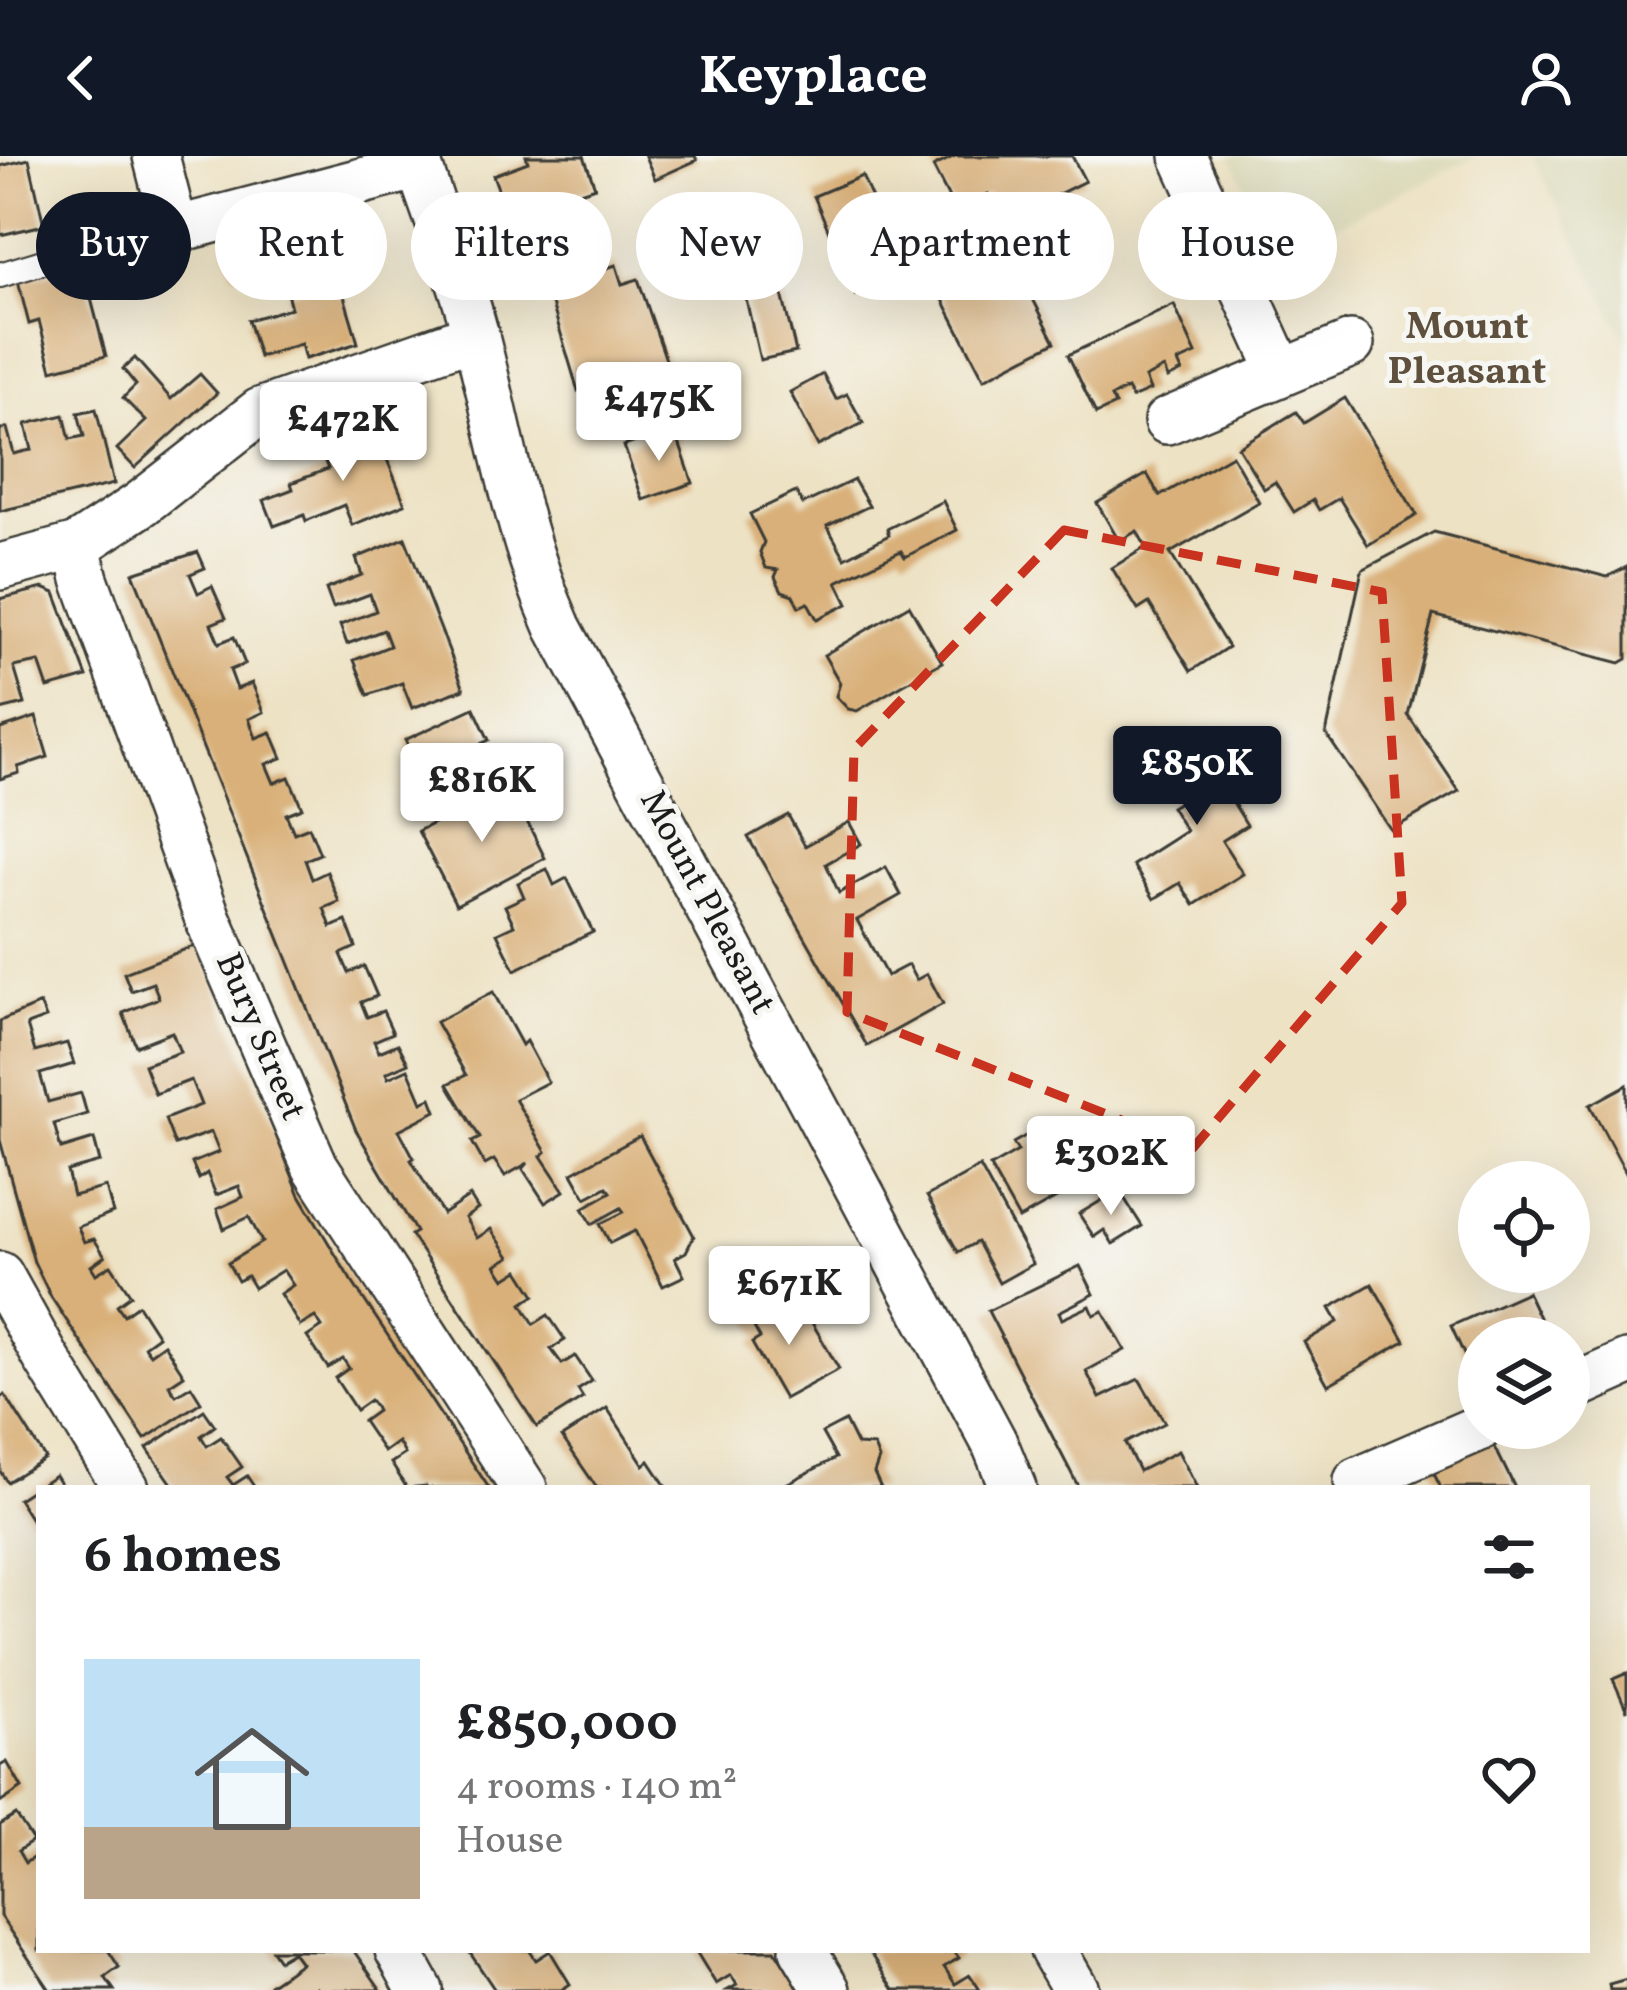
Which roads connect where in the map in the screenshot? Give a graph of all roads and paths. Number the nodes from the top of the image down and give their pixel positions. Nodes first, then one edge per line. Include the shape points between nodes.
1 (156, 156) edge
2 (1183, 156) edge
3 (418, 161) edge
4 (166, 192) edge
5 (191, 226) edge
6 (36, 264) edge
7 (0, 275) edge
8 (476, 335) junction
9 (1351, 344) dead end
10 (1281, 371) junction
11 (1167, 421) dead end
12 (77, 547) junction
13 (0, 566) edge
14 (0, 1275) edge
15 (1627, 1363) edge
16 (1590, 1380) edge
17 (1458, 1437) edge
18 (1357, 1481) dead end
19 (125, 1485) edge
20 (522, 1485) edge
21 (1012, 1485) edge
22 (400, 1953) edge
23 (805, 1953) edge
24 (1054, 1953) edge
25 (420, 1990) edge
26 (826, 1990) edge
27 (1076, 1990) edge

1 - 4 street
2 - 10 street
3 - 5 street
3 - 8 street, Mount Pleasant
6 - 7 lane
8 - 12 street via 260,411
8 - 21 street, Mount Pleasant via 522,532 558,627
9 - 10 street
10 - 11 street
12 - 13 street
12 - 20 street, Bury Street via 208,919 315,1166
14 - 19 street
15 - 16 street
17 - 18 street
22 - 25 street
23 - 26 street
24 - 27 street

